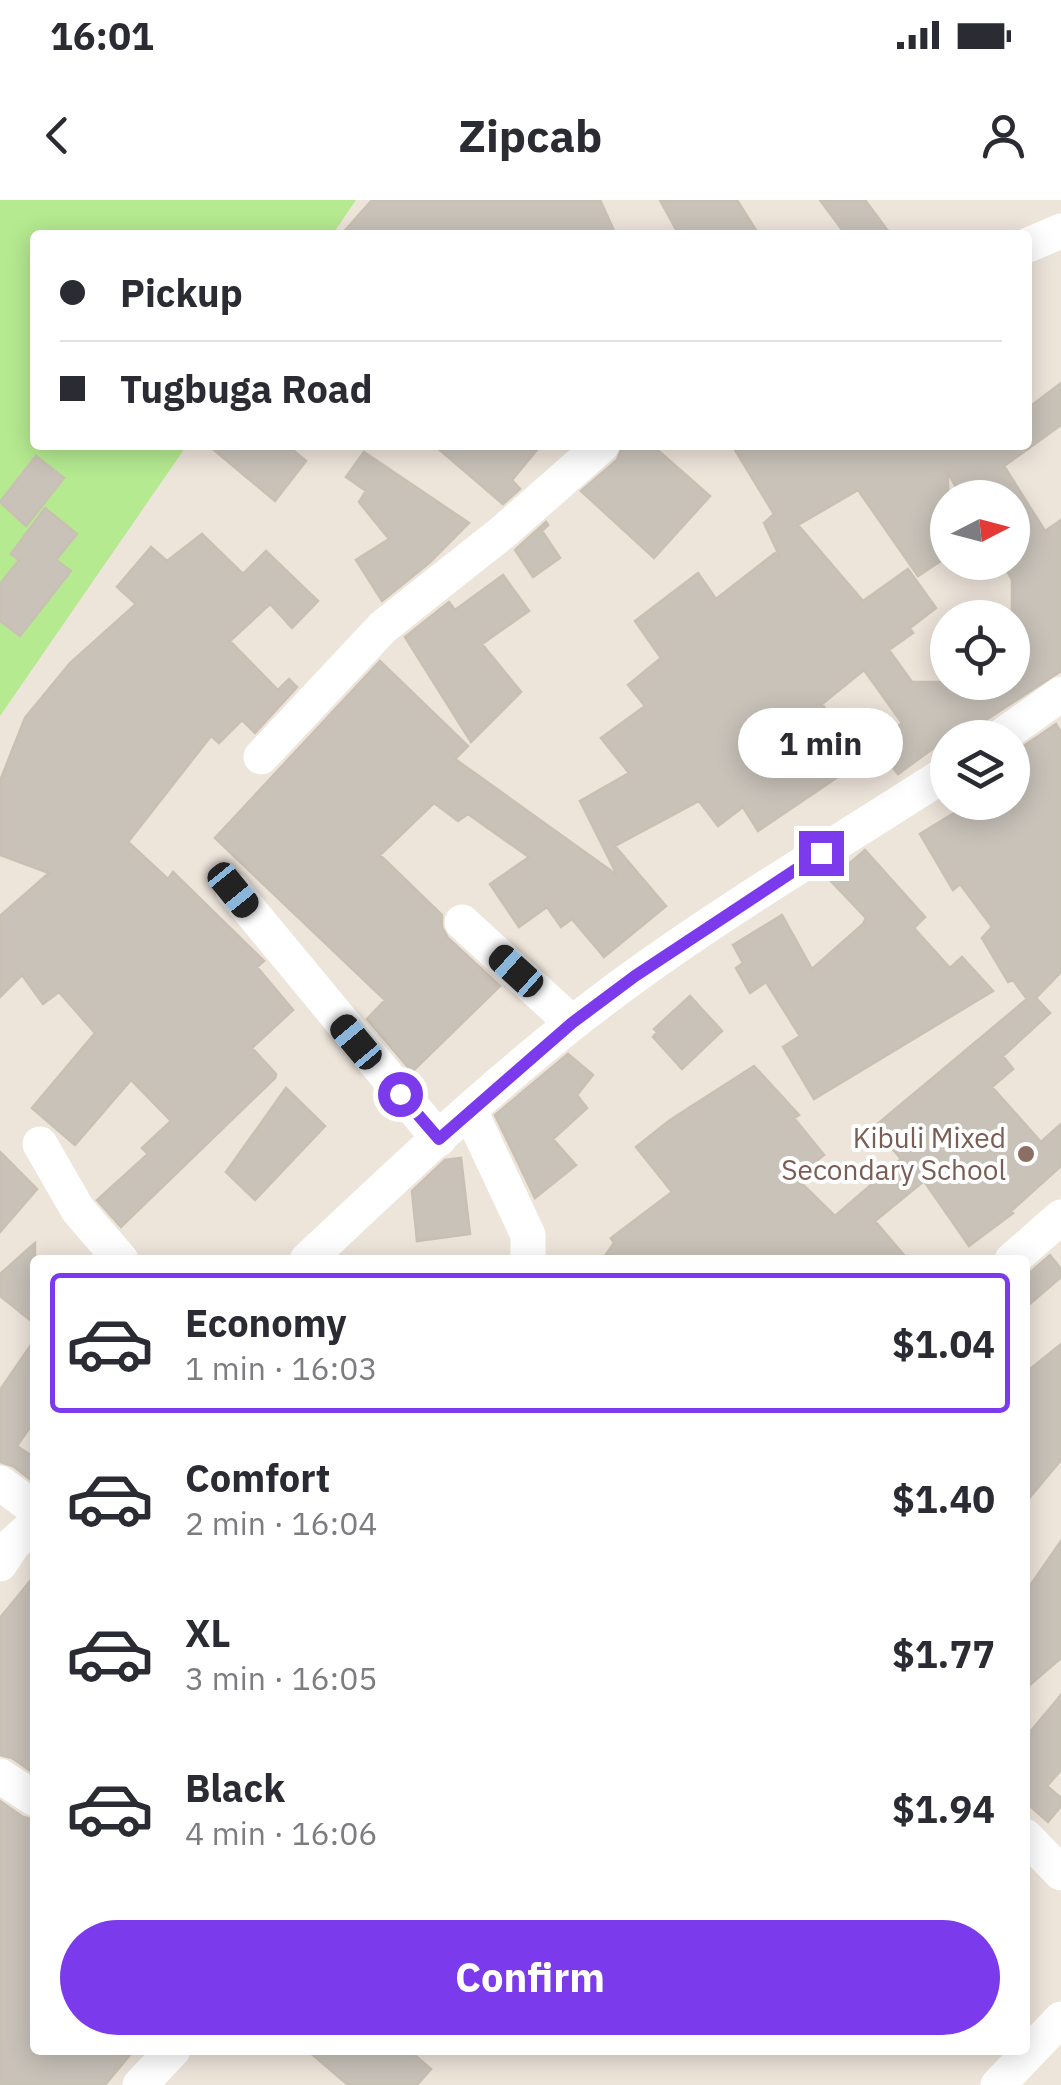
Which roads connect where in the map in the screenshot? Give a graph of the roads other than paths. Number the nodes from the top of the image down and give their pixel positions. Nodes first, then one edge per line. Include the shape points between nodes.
1 (1061, 231) edge
2 (1032, 243) edge
3 (596, 450) edge
4 (1061, 694) edge
5 (1025, 720) edge
6 (262, 758) dead end
7 (930, 783) edge
8 (233, 890) dead end
9 (462, 922) dead end
10 (572, 1023) junction
11 (470, 1111) junction
12 (439, 1139) junction
13 (40, 1144) dead end
14 (1061, 1216) edge
15 (117, 1255) edge
16 (312, 1255) edge
17 (528, 1255) edge
18 (1018, 1255) edge
19 (0, 1483) edge
20 (30, 1505) edge
21 (0, 1776) edge
22 (30, 1796) edge
23 (1030, 1841) edge
24 (1061, 1873) edge
25 (1061, 2019) edge
26 (1030, 2051) edge
27 (168, 2055) edge
28 (1027, 2055) edge
29 (140, 2085) edge
30 (998, 2085) edge

1 - 2 street
3 - 6 street via 383,627
4 - 5 street
7 - 10 street via 733,908
8 - 12 street
9 - 10 street
10 - 11 street
11 - 12 street
11 - 17 street via 528,1235
12 - 16 street
13 - 15 street via 78,1210
14 - 18 street
19 - 20 street
21 - 22 street
23 - 24 street
25 - 26 street
27 - 29 street
28 - 30 street

